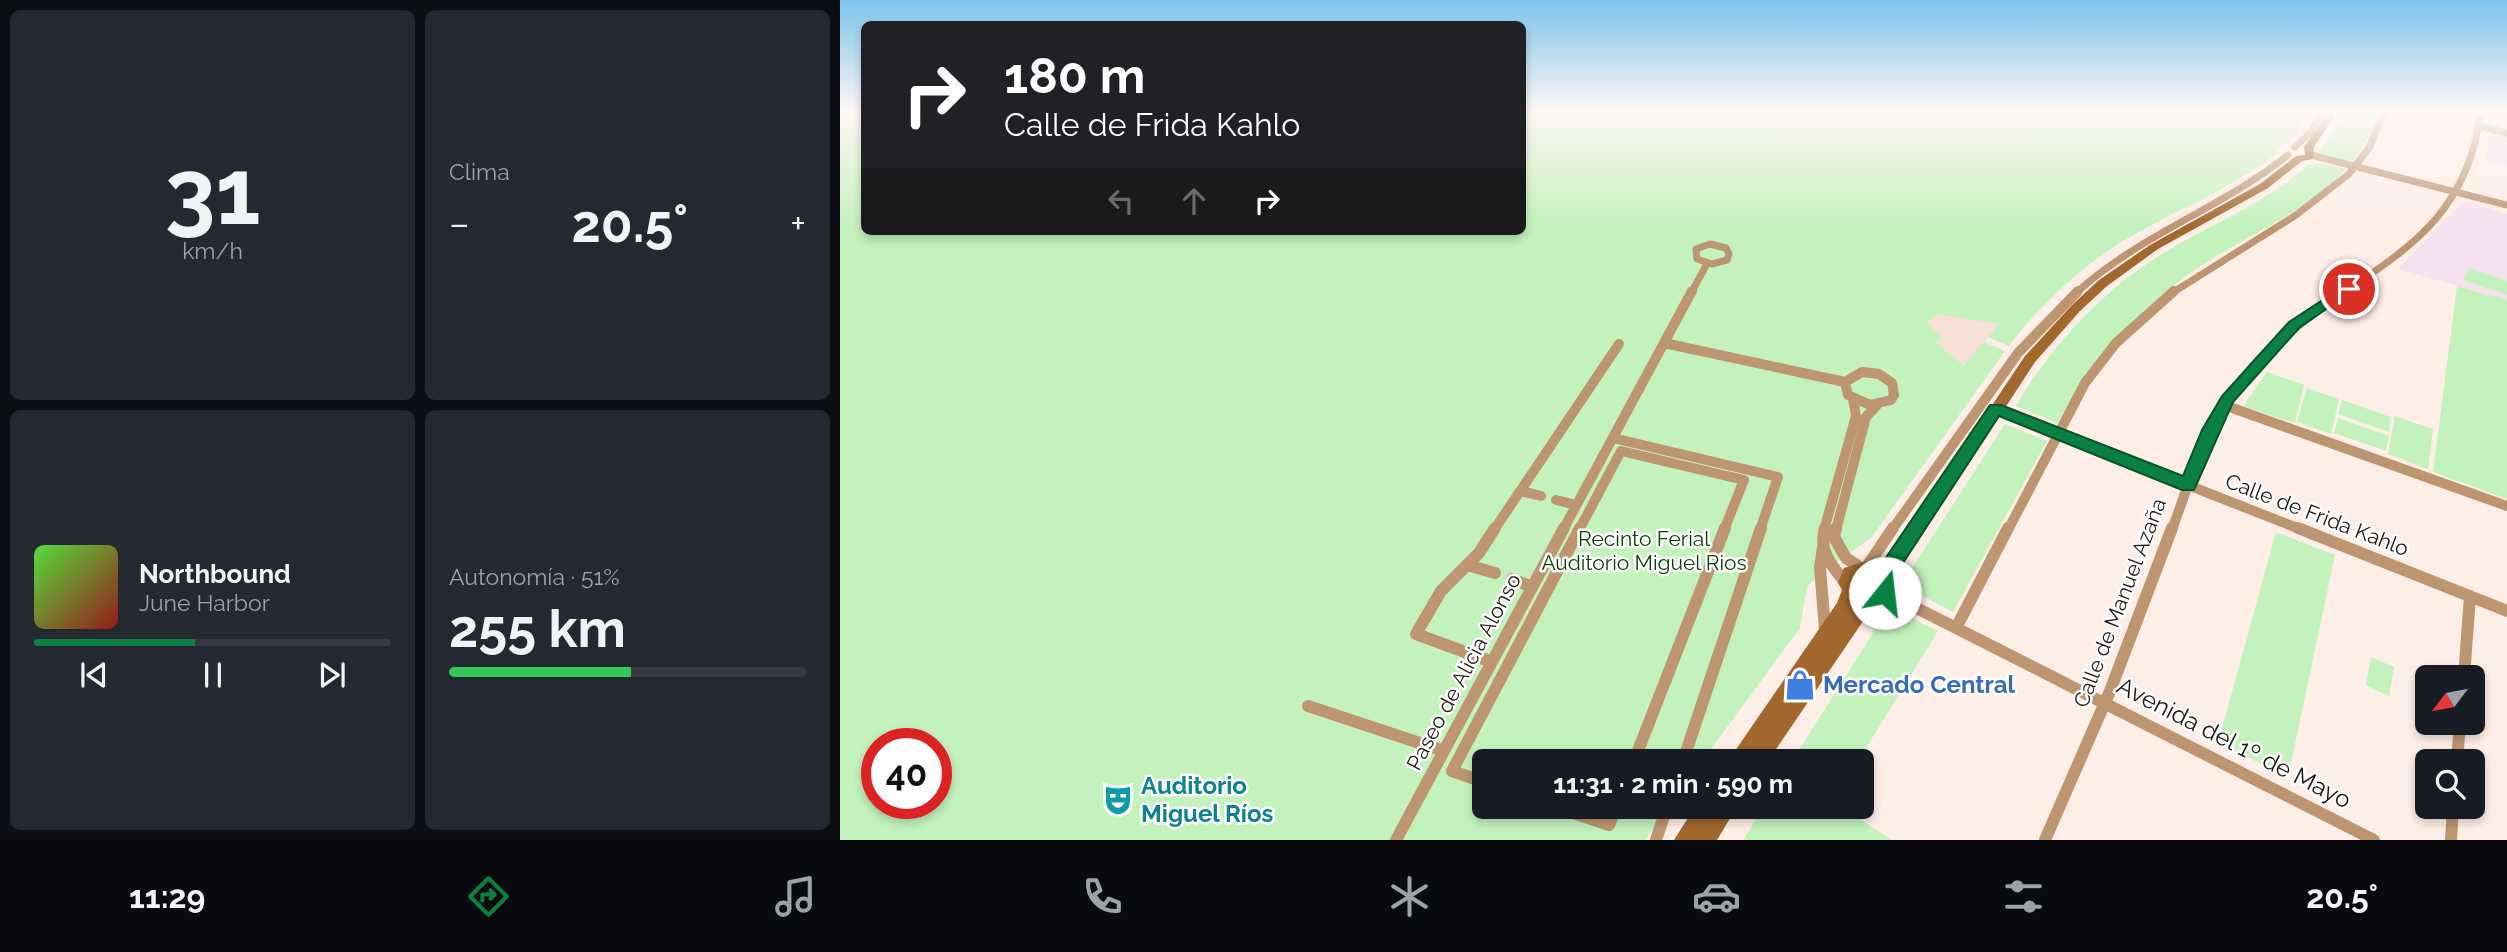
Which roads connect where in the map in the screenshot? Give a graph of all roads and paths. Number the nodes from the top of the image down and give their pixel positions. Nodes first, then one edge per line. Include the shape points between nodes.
1 (2301, 150) edge
2 (2302, 150) edge
3 (2367, 150) edge
4 (2474, 150) edge
5 (2300, 153) junction
6 (2356, 167) junction
7 (2457, 192) junction
8 (2507, 205) edge
9 (1707, 264) dead end
10 (1664, 343) junction
11 (1619, 344) dead end
12 (1845, 382) junction
13 (1853, 400) junction
14 (1877, 405) junction
15 (2224, 405) junction
16 (1995, 409) junction
17 (2057, 434) junction
18 (1613, 438) junction
19 (1590, 481) junction
20 (1604, 485) junction
21 (2188, 485) junction
22 (1521, 491) junction
23 (1541, 495) dead end
24 (1556, 500) dead end
25 (1576, 505) junction
26 (2507, 506) edge
27 (1823, 547) junction
28 (1467, 565) junction
29 (1864, 568) junction
30 (1495, 573) dead end
31 (1512, 579) dead end
32 (1884, 586) junction
33 (1532, 587) junction
34 (1847, 587) junction
35 (2470, 596) junction
36 (1867, 601) junction
37 (2507, 611) edge
38 (1956, 628) junction
39 (1824, 635) junction
40 (1492, 662) junction
41 (2465, 665) edge
42 (2104, 703) junction
43 (1308, 706) dead end
44 (1458, 724) junction
45 (1474, 730) junction
46 (1639, 749) edge
47 (1686, 749) edge
48 (1746, 749) edge
49 (1765, 749) edge
50 (1444, 751) junction
51 (1472, 778) edge
52 (1591, 819) edge
53 (1611, 819) edge
54 (1663, 819) edge
55 (1699, 819) edge
56 (1719, 819) edge
57 (2453, 819) edge
58 (1396, 840) edge
59 (1656, 840) edge
60 (1684, 840) edge
61 (1705, 840) edge
62 (2045, 840) edge
63 (2374, 840) edge
64 (2451, 840) edge

1 - 5 street
2 - 5 street
3 - 6 street
4 - 7 street, Calle de Manuel Azaña
5 - 6 street
5 - 16 street via 2264,186 2166,239 2103,283 2049,336
5 - 29 street via 2143,242 2064,303 1986,395
6 - 7 street
6 - 17 street via 2295,215 2152,308 2085,383
7 - 8 street
7 - 15 street, Calle de Manuel Azaña via 2408,247 2294,325
9 - 10 street, Paseo de Alicia Alonso
10 - 12 street
10 - 18 street, Paseo de Alicia Alonso
11 - 22 street
12 - 13 street via 1845,391
12 - 14 street via 1862,372 1887,378 1894,394
13 - 14 street
13 - 27 street via 1856,416
14 - 29 street via 1866,417 1835,530 1839,550
15 - 21 street, Calle de Manuel Azaña
15 - 26 street
16 - 17 street, Calle de Frida Kahlo
16 - 32 street
17 - 21 street, Calle de Frida Kahlo
17 - 38 street
18 - 19 street, Paseo de Alicia Alonso
18 - 47 street via 1778,477
19 - 20 street
19 - 25 street, Paseo de Alicia Alonso
20 - 45 street
20 - 46 street via 1621,451 1744,480
21 - 35 street, Calle de Frida Kahlo
21 - 42 street, Calle de Manuel Azaña
22 - 23 street
22 - 28 street
24 - 25 street
25 - 33 street, Paseo de Alicia Alonso
27 - 34 street
27 - 39 street via 1819,575 1825,596
28 - 30 street
28 - 40 street via 1441,591 1416,634
29 - 32 street via 1877,572
29 - 34 street via 1850,573
31 - 33 street
32 - 36 street via 1878,599
32 - 38 street, Avenida del 1º de Mayo
33 - 40 street, Paseo de Alicia Alonso
34 - 36 street
34 - 39 street via 1845,606
35 - 37 street, Calle de Frida Kahlo
35 - 41 street
36 - 49 street
38 - 42 street, Avenida del 1º de Mayo
39 - 48 street
40 - 44 street, Paseo de Alicia Alonso
42 - 62 street, Calle de Manuel Azaña
42 - 63 street, Avenida del 1º de Mayo
43 - 50 street
44 - 45 street
44 - 50 street, Paseo de Alicia Alonso
45 - 51 street via 1452,771
50 - 58 street, Paseo de Alicia Alonso
52 - 53 street via 1609,825
54 - 59 street
55 - 60 street
56 - 61 street
57 - 64 street

